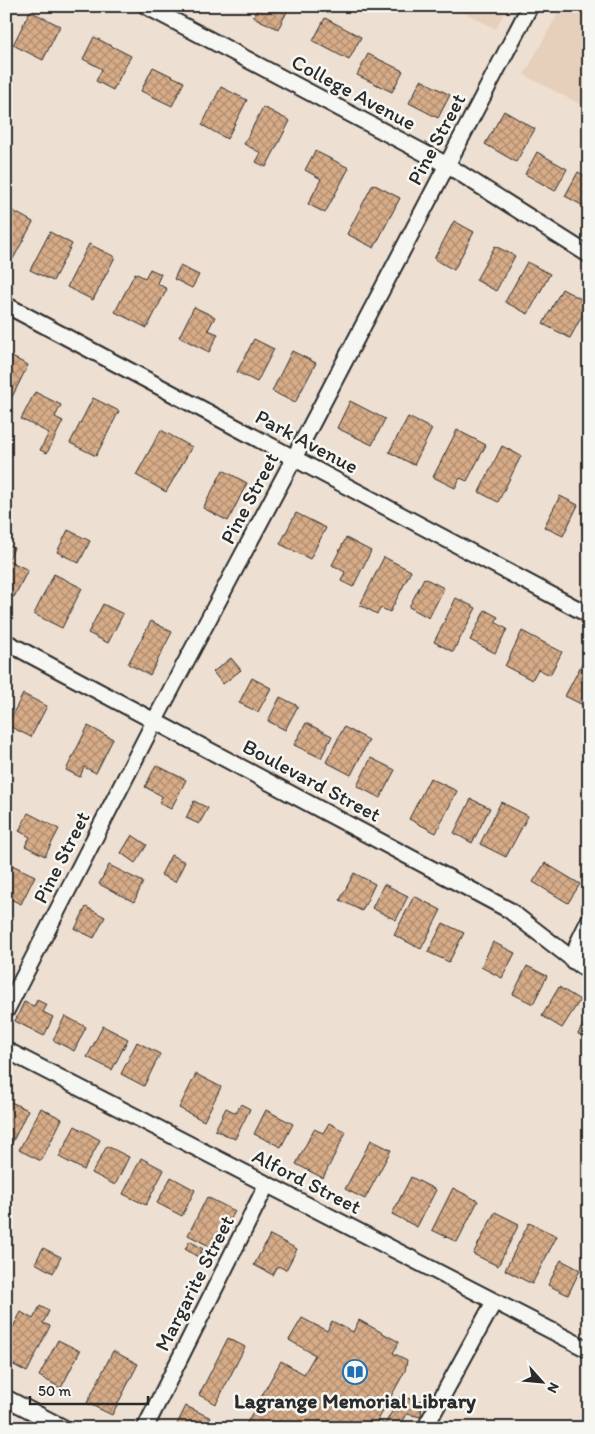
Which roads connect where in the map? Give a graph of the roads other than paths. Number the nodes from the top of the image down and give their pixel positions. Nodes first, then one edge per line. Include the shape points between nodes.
1 (146, 6) edge
2 (530, 6) edge
3 (446, 165) junction
4 (589, 255) edge
5 (6, 304) edge
6 (294, 458) junction
7 (589, 615) edge
8 (6, 642) edge
9 (155, 720) junction
10 (589, 920) edge
11 (573, 961) junction
12 (589, 972) edge
13 (6, 1011) edge
14 (6, 1050) edge
15 (267, 1184) junction
16 (494, 1302) junction
17 (589, 1350) edge
18 (6, 1398) edge
19 (64, 1428) edge
20 (145, 1428) edge
21 (425, 1428) edge

1 - 3 street, College Avenue
2 - 3 street, Pine Street
3 - 4 street, College Avenue
3 - 6 street, Pine Street
5 - 6 street, Park Avenue
6 - 7 street, Park Avenue
6 - 9 street, Pine Street
8 - 9 street, Boulevard Street
9 - 11 street, Boulevard Street via 509,910
9 - 13 street, Pine Street
10 - 11 street
11 - 12 street, Boulevard Street
14 - 15 street, Alford Street
15 - 16 street, Alford Street
15 - 20 street, Margarite Street
16 - 17 street, Alford Street
16 - 21 street
18 - 19 street

